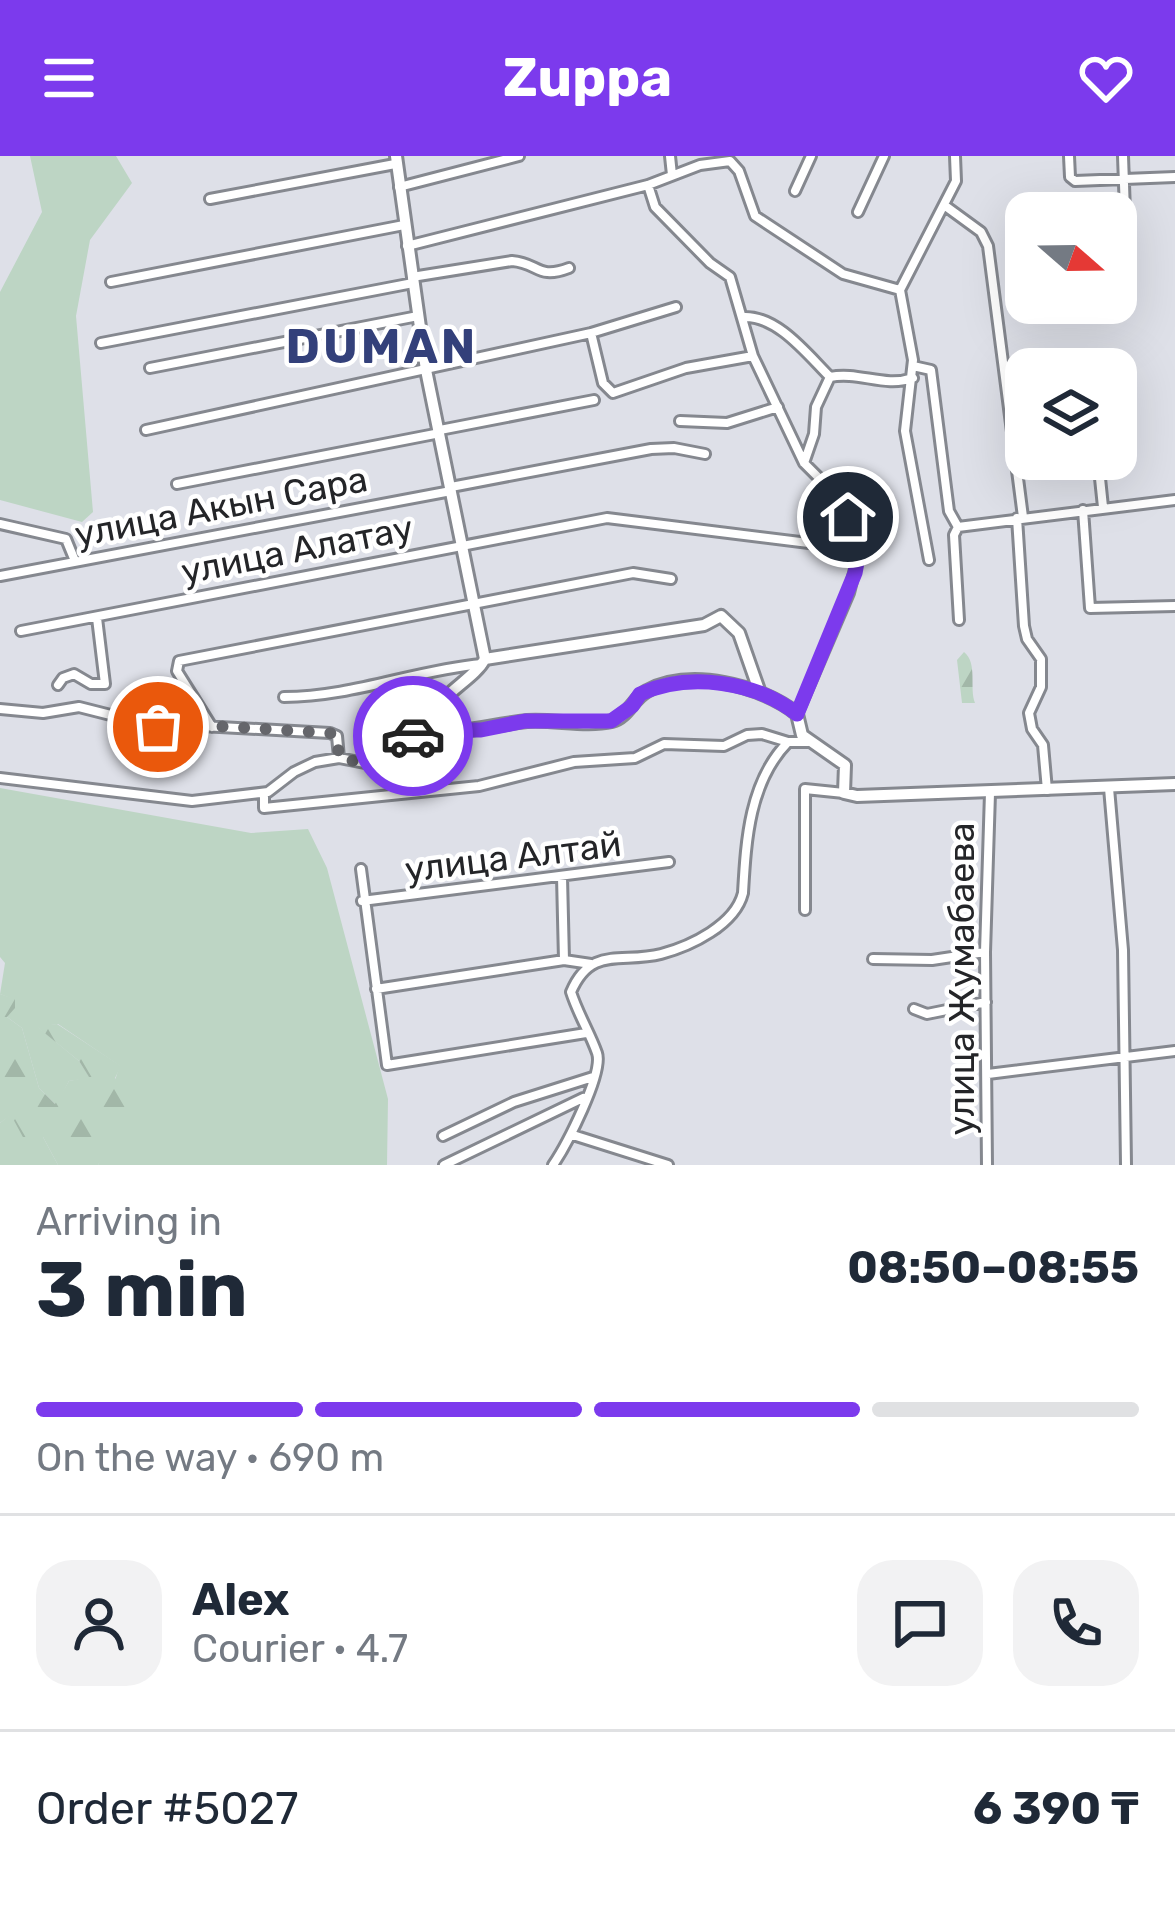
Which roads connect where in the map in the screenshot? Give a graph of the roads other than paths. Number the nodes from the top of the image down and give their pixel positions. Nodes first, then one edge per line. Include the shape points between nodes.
1 (519, 156) edge
2 (670, 156) edge
3 (811, 156) edge
4 (884, 156) edge
5 (956, 156) edge
6 (1070, 156) edge
7 (1123, 156) edge
8 (395, 160) edge
9 (672, 175) junction
10 (1175, 178) edge
11 (1124, 179) junction
12 (648, 185) junction
13 (399, 187) junction
14 (795, 191) dead end
15 (1124, 192) edge
16 (210, 199) dead end
17 (944, 206) junction
18 (858, 212) dead end
19 (404, 225) junction
20 (407, 247) junction
21 (569, 268) dead end
22 (412, 280) junction
23 (112, 282) dead end
24 (900, 290) junction
25 (676, 307) dead end
26 (418, 316) junction
27 (743, 316) junction
28 (591, 333) junction
29 (101, 343) dead end
30 (753, 356) junction
31 (149, 368) dead end
32 (426, 370) junction
33 (913, 372) junction
34 (830, 377) junction
35 (594, 400) dead end
36 (778, 407) junction
37 (680, 421) dead end
38 (146, 430) dead end
39 (440, 431) junction
40 (705, 454) dead end
41 (804, 463) junction
42 (1101, 480) edge
43 (177, 484) dead end
44 (451, 489) junction
45 (1175, 500) edge
46 (1103, 507) junction
47 (1084, 510) junction
48 (1020, 517) junction
49 (0, 524) edge
50 (958, 527) junction
51 (462, 545) junction
52 (857, 549) junction
53 (929, 560) dead end
54 (75, 561) junction
55 (0, 576) edge
56 (670, 579) dead end
57 (473, 604) junction
58 (1175, 606) edge
59 (97, 618) junction
60 (958, 620) dead end
61 (21, 631) dead end
62 (484, 662) junction
63 (58, 685) dead end
64 (760, 693) junction
65 (284, 697) dead end
66 (0, 709) edge
67 (797, 714) junction
68 (212, 727) junction
69 (432, 729) junction
70 (788, 742) junction
71 (808, 742) junction
72 (339, 758) junction
73 (0, 778) edge
74 (1175, 784) edge
75 (1109, 788) junction
76 (1048, 790) junction
77 (264, 793) junction
78 (844, 793) junction
79 (989, 793) junction
80 (668, 862) dead end
81 (361, 868) dead end
82 (562, 877) junction
83 (362, 901) junction
84 (805, 910) dead end
85 (986, 952) junction
86 (873, 958) dead end
87 (564, 960) junction
88 (593, 964) junction
89 (376, 989) junction
90 (986, 1002) junction
91 (914, 1009) dead end
92 (586, 1034) junction
93 (1175, 1051) edge
94 (1126, 1057) junction
95 (988, 1074) junction
96 (595, 1076) junction
97 (585, 1097) junction
98 (573, 1135) junction
99 (443, 1136) dead end
100 (444, 1165) edge
101 (553, 1165) edge
102 (668, 1165) edge
103 (987, 1165) edge
104 (1126, 1165) edge

1 - 13 street
2 - 9 street
3 - 14 street
4 - 18 street
5 - 17 street
6 - 11 street via 1072,179
7 - 11 street
8 - 13 street
8 - 16 street
9 - 12 street
9 - 24 street via 735,163 755,216 843,274
10 - 11 street
11 - 15 street
12 - 20 street
12 - 27 street via 655,207 730,277
13 - 19 street
17 - 24 street
17 - 48 street via 988,246
19 - 20 street
19 - 23 street
20 - 22 street
21 - 22 street via 551,275 512,261
22 - 26 street
22 - 29 street
24 - 33 street
25 - 28 street
26 - 31 street
26 - 32 street
27 - 30 street
27 - 34 street via 771,323
28 - 30 street via 613,393
28 - 32 street
30 - 36 street
32 - 38 street
32 - 39 street
33 - 34 street via 897,383
33 - 50 street via 931,370 949,511
33 - 53 street via 904,431
34 - 41 street
35 - 39 street
36 - 37 street via 727,423
36 - 41 street
39 - 43 street
39 - 44 street
40 - 44 street, улица Акын Сара via 650,449
41 - 52 street via 839,497
42 - 46 street
44 - 51 street
44 - 54 street, улица Акын Сара
45 - 46 street
46 - 47 street
47 - 48 street
47 - 58 street via 1090,608
48 - 50 street
48 - 76 street via 1024,626 1041,659 1041,687 1029,712
49 - 54 street via 66,539
50 - 60 street
51 - 52 street, улица Алатау via 607,518
51 - 57 street
51 - 59 street, улица Алатау
52 - 67 street via 849,593
54 - 55 street, улица Акын Сара
56 - 57 street via 633,573
57 - 62 street
57 - 68 street via 179,661
59 - 61 street, улица Алатау
59 - 63 street via 105,684 74,674
62 - 64 street via 721,616 739,633
62 - 65 street
62 - 69 street via 451,690
64 - 67 street
64 - 69 street via 683,682 640,694 611,721
66 - 68 street via 79,707 133,724
67 - 71 street
68 - 72 street via 330,733
69 - 72 street via 409,739 390,768
70 - 71 street
70 - 77 street via 762,734 724,746 664,743 635,758 365,799 264,808
70 - 88 street via 748,820 743,893 728,920 660,954
71 - 78 street via 844,765
72 - 77 street via 315,762
73 - 77 street via 192,801
74 - 75 street
75 - 76 street
75 - 94 street
76 - 79 street
78 - 79 street
78 - 84 street via 805,789
79 - 85 street, улица Жумабаева
80 - 82 street, улица Алтай
81 - 83 street
82 - 83 street, улица Алтай
82 - 87 street
83 - 89 street
85 - 86 street
85 - 90 street, улица Жумабаева
87 - 88 street
87 - 89 street
88 - 92 street via 571,992
89 - 92 street via 387,1065
90 - 91 street via 927,1014
90 - 95 street, улица Жумабаева
92 - 96 street via 599,1056
93 - 94 street
94 - 95 street
94 - 104 street
95 - 103 street, улица Жумабаева
96 - 97 street
96 - 99 street
97 - 98 street
97 - 100 street
98 - 101 street
98 - 102 street

